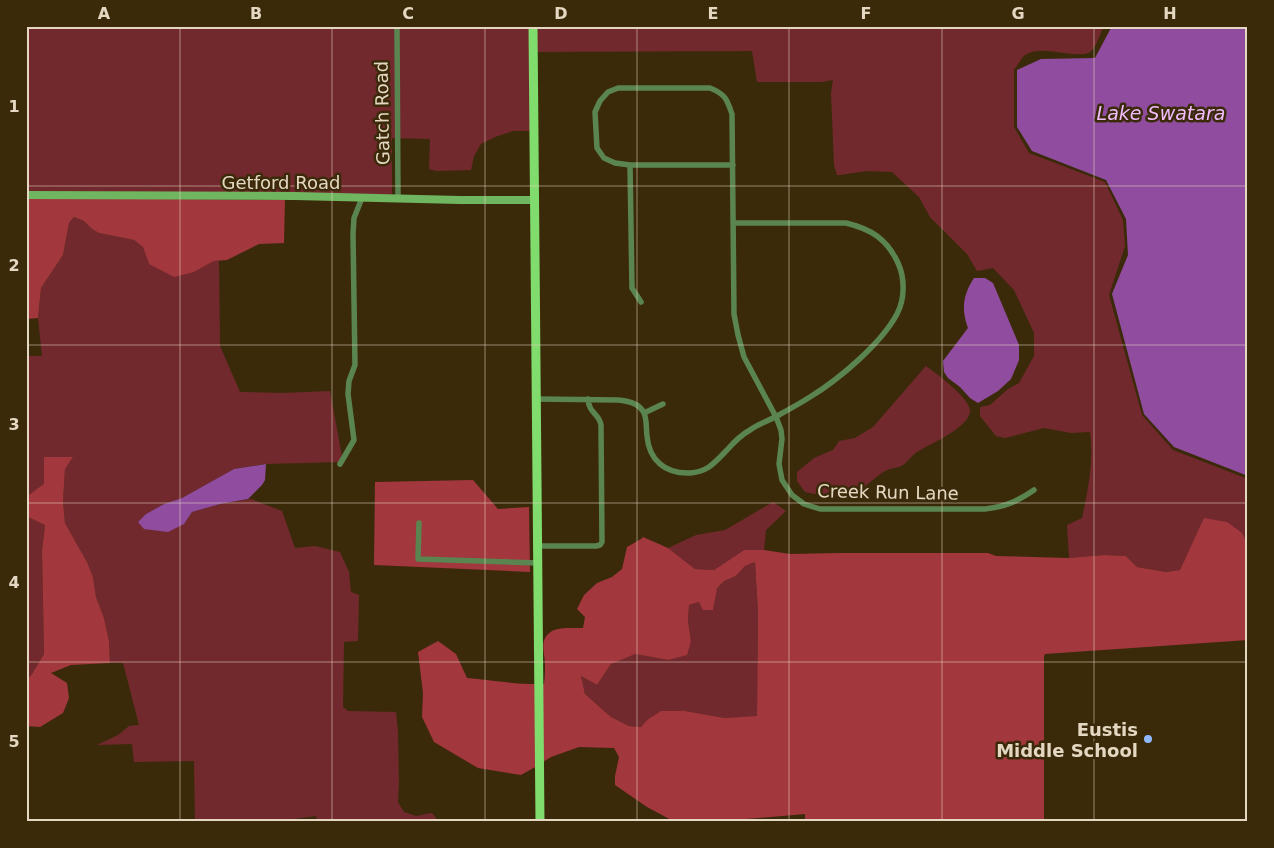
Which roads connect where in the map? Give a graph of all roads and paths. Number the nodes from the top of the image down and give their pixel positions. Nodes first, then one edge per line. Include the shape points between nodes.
1 (397, 26) edge
2 (533, 26) edge
3 (630, 165) junction
4 (733, 165) junction
5 (26, 195) edge
6 (362, 198) junction
7 (398, 198) junction
8 (534, 200) junction
9 (733, 223) junction
10 (641, 302) dead end
11 (537, 399) junction
12 (588, 399) junction
13 (663, 404) dead end
14 (644, 412) junction
15 (776, 417) junction
16 (340, 464) dead end
17 (1034, 490) dead end
18 (419, 523) dead end
19 (538, 546) junction
20 (538, 563) junction
21 (540, 822) edge

1 - 7 street, Gatch Road
2 - 8 main road
3 - 4 street
3 - 4 street, Creek Run Lane via 604,158 598,148 595,112 608,92 618,88 710,88 720,92 728,101 732,114
3 - 10 street via 632,288
4 - 9 street, Creek Run Lane
5 - 6 street, Getford Road
6 - 7 street, Getford Road
6 - 16 street via 354,218 353,234 355,366 348,394 354,440
7 - 8 street, Getford Road
8 - 11 main road
9 - 15 street, Creek Run Lane via 734,314 738,335 744,357
9 - 15 street via 846,223 863,227 892,250 900,267 902,299 898,313 882,336 849,369 811,397
11 - 12 street
11 - 19 main road
12 - 14 street via 629,402
12 - 19 street via 590,409 601,425 602,542 596,546
13 - 14 street
14 - 15 street via 650,451 666,469 678,473 704,470 714,464 740,436
15 - 17 street, Creek Run Lane via 782,439 782,480 792,495 804,504 820,509 985,509 1020,499
18 - 20 street via 418,559
19 - 20 main road
20 - 21 main road

